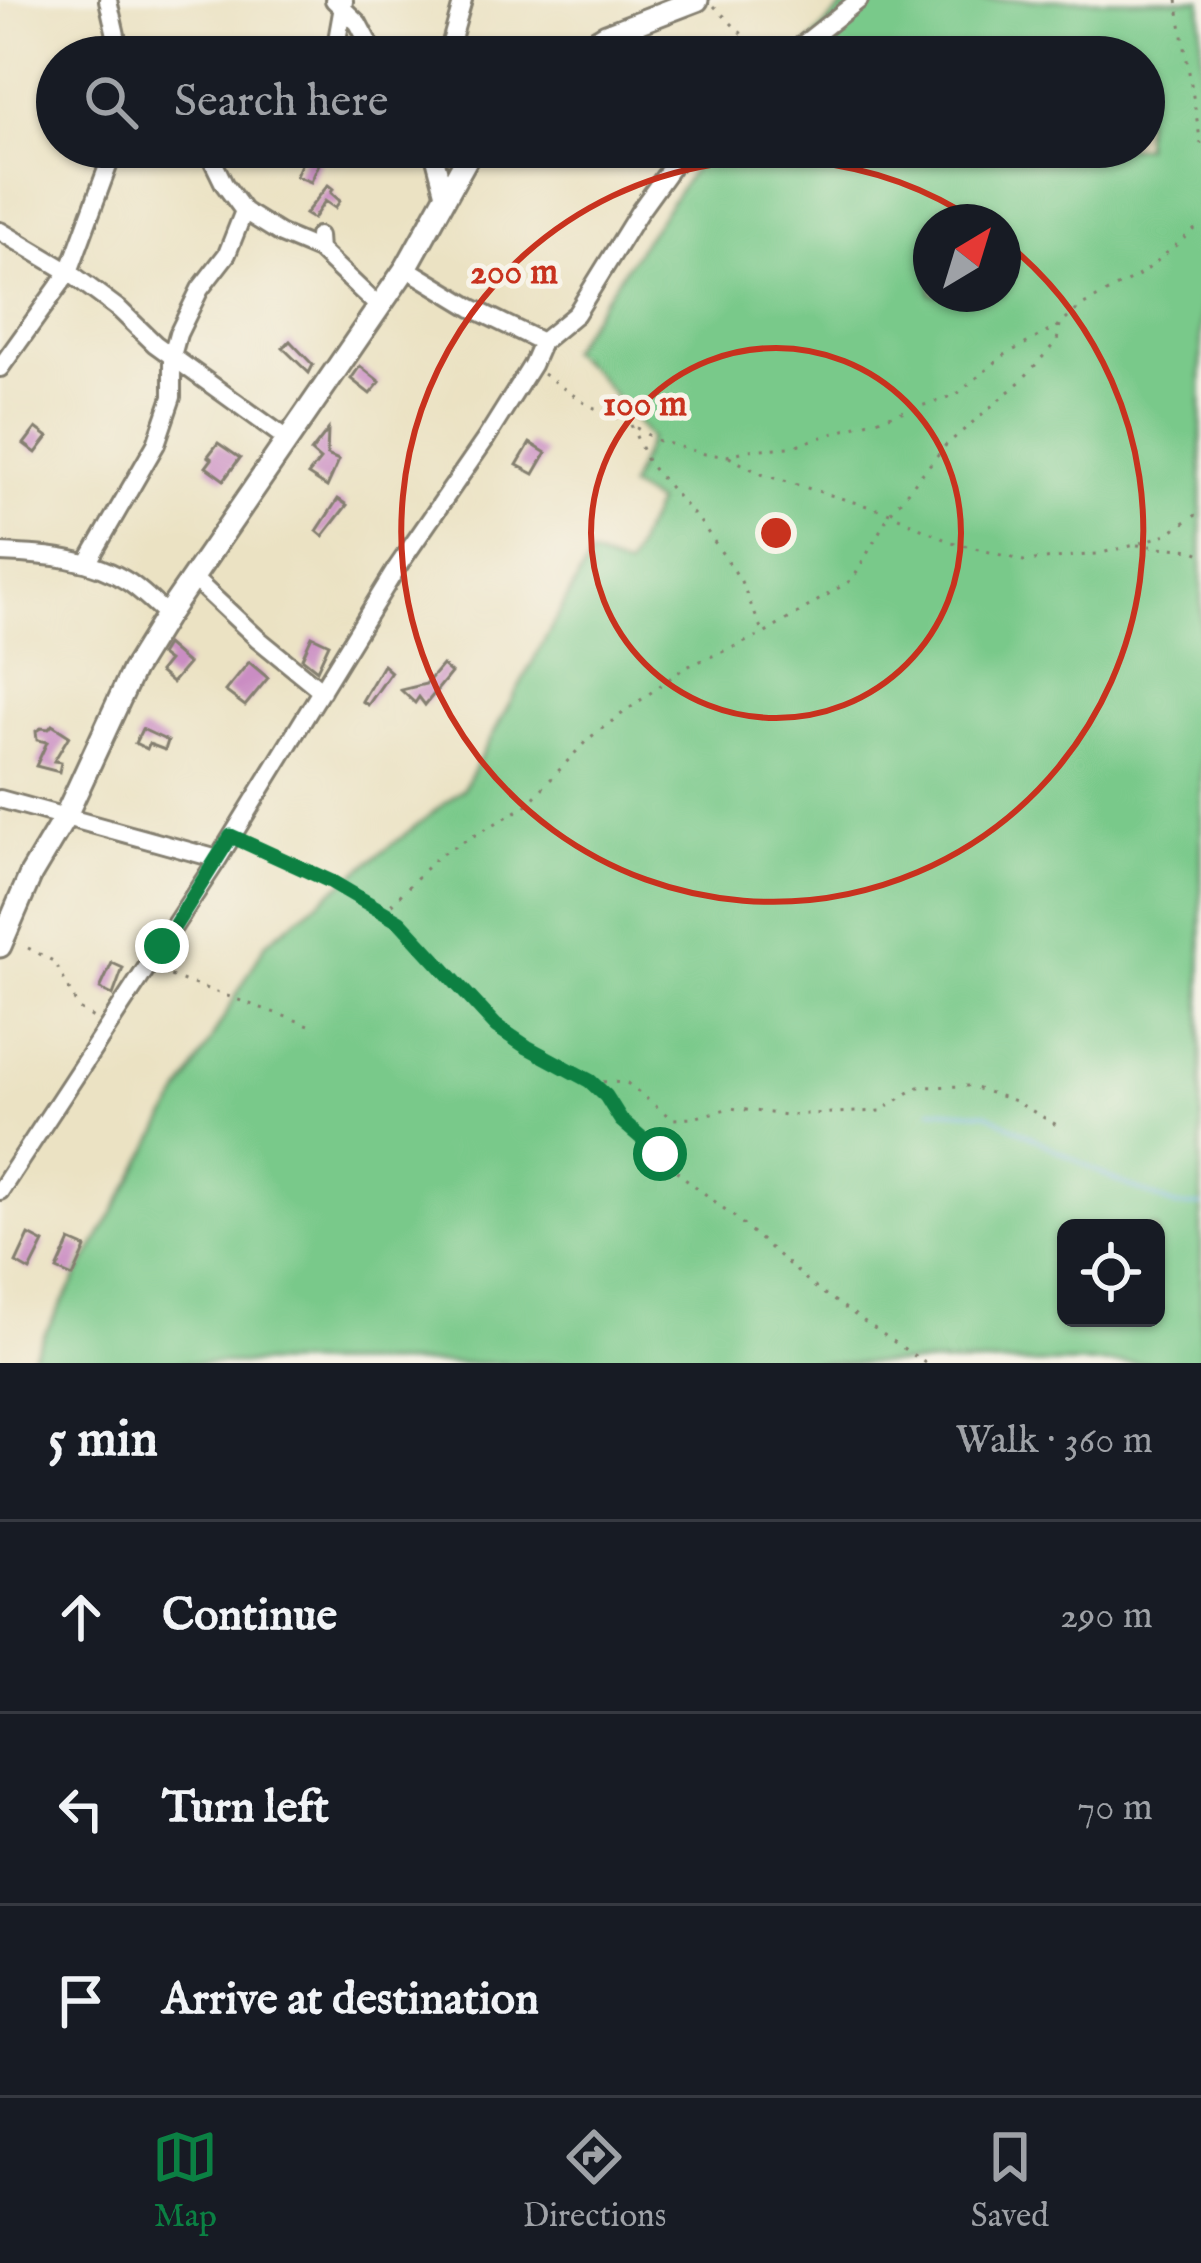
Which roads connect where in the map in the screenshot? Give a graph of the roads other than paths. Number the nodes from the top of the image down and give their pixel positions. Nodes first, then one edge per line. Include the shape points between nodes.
1 (108, 0) edge
2 (463, 0) edge
3 (698, 0) edge
4 (859, 0) edge
5 (340, 3) edge
6 (116, 36) edge
7 (336, 36) edge
8 (365, 36) edge
9 (453, 36) edge
10 (604, 36) edge
11 (814, 36) edge
12 (107, 168) edge
13 (216, 168) edge
14 (438, 168) edge
15 (455, 168) edge
16 (671, 168) edge
17 (445, 196) junction
18 (244, 211) junction
19 (0, 231) edge
20 (406, 268) junction
21 (69, 272) junction
22 (379, 307) junction
23 (542, 342) junction
24 (172, 356) junction
25 (0, 368) edge
26 (288, 440) junction
27 (0, 553) edge
28 (88, 562) junction
29 (193, 578) junction
30 (167, 615) junction
31 (322, 692) junction
32 (0, 799) edge
33 (65, 817) junction
34 (218, 859) junction
35 (0, 946) edge
36 (0, 1191) edge

1 - 6 street
2 - 9 street
3 - 10 main road
4 - 11 street
5 - 7 street
5 - 8 street
12 - 21 street
13 - 18 street
14 - 17 street
15 - 17 main road
16 - 23 street via 576,314
17 - 20 main road
18 - 22 street via 280,234 318,243
18 - 24 street
19 - 21 street
20 - 22 main road
20 - 23 street
21 - 24 street
21 - 25 street
22 - 26 main road
23 - 31 street
24 - 26 street
24 - 28 street via 172,398 156,444
26 - 29 main road
27 - 28 street
28 - 30 street
29 - 30 main road
29 - 31 street
30 - 33 main road
31 - 34 street
32 - 33 street
33 - 34 street
33 - 35 main road
34 - 36 street

